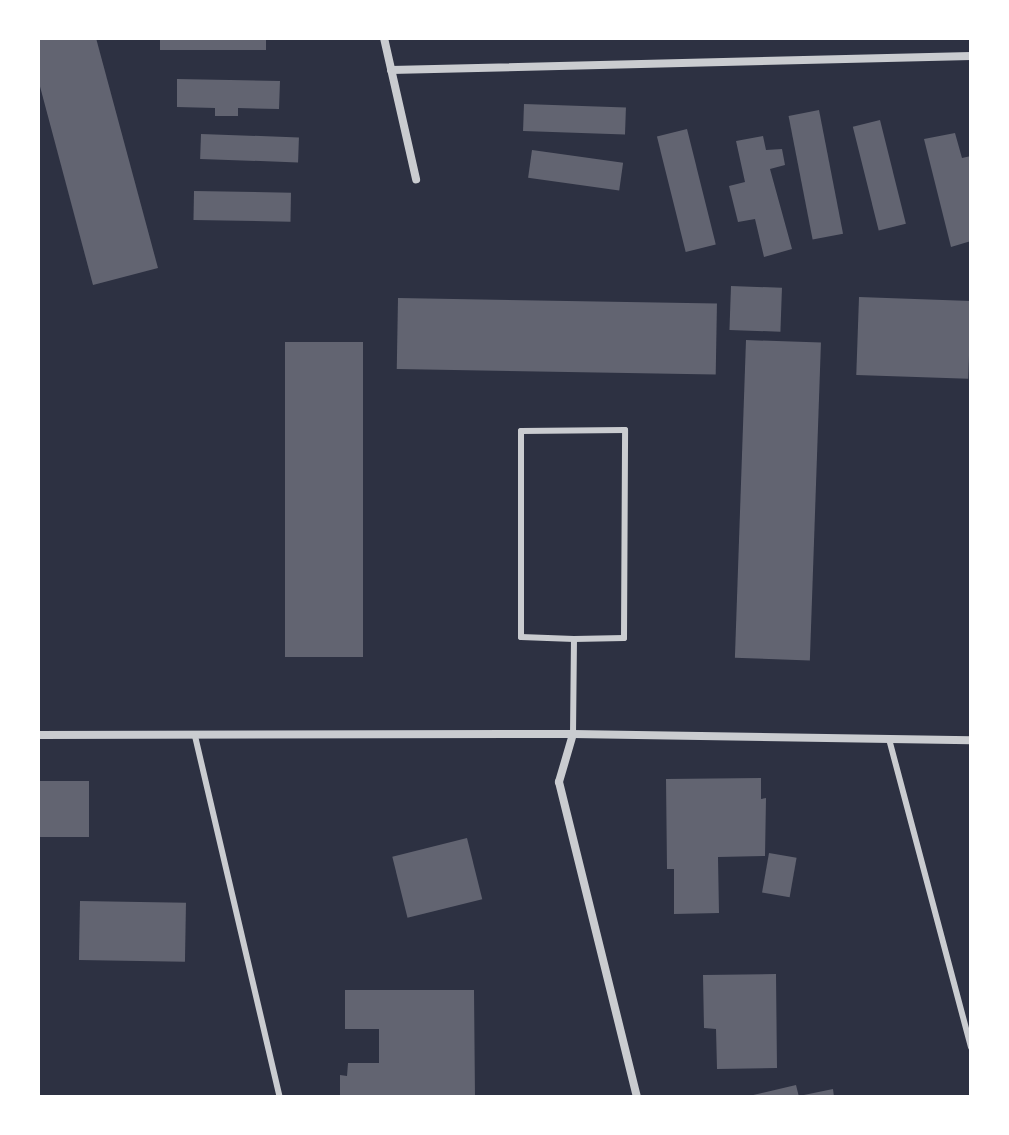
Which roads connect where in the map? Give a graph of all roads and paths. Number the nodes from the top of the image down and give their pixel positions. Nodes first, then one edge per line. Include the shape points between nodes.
1 (384, 38) edge
2 (971, 56) edge
3 (391, 70) junction
4 (416, 179) dead end
5 (574, 639) junction
6 (573, 734) junction
7 (38, 735) edge
8 (195, 736) junction
9 (889, 739) junction
10 (971, 740) edge
11 (971, 1047) edge
12 (280, 1097) edge
13 (637, 1097) edge

1 - 3 street
2 - 3 street
3 - 4 street
5 - 5 lane via 624,638 625,430 521,431 521,637
5 - 6 lane
6 - 8 street
6 - 9 street
6 - 13 street via 559,782
7 - 8 street
8 - 12 lane
9 - 10 street
9 - 11 lane

